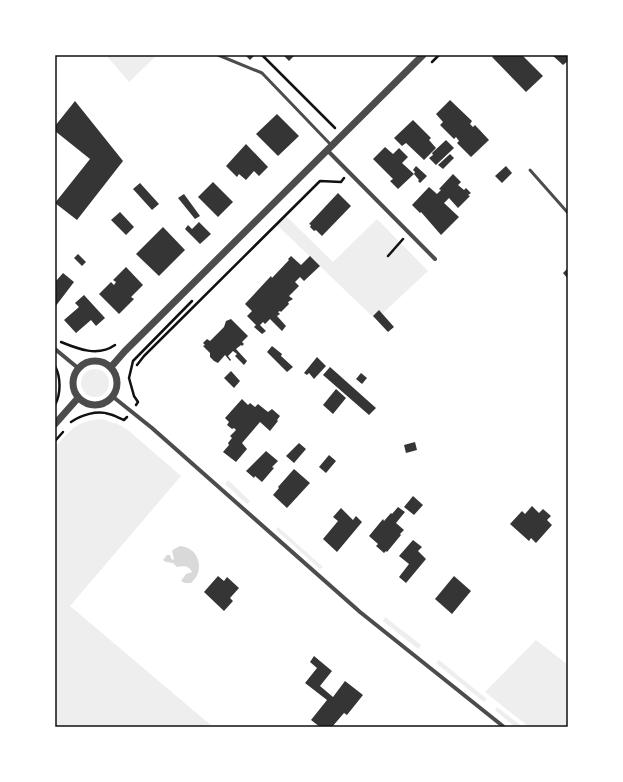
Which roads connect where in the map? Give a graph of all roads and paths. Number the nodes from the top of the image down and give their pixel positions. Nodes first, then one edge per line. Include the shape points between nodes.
1 (218, 55) edge
2 (262, 55) edge
3 (423, 55) edge
4 (438, 55) edge
5 (428, 66) dead end
6 (342, 136) junction
7 (330, 148) junction
8 (530, 170) dead end
9 (349, 172) junction
10 (568, 213) edge
11 (410, 233) junction
12 (388, 256) dead end
13 (435, 259) dead end
14 (193, 300) dead end
15 (55, 339) edge
16 (118, 343) dead end
17 (55, 349) edge
18 (137, 365) dead end
19 (55, 366) edge
20 (111, 367) junction
21 (78, 368) junction
22 (112, 396) junction
23 (78, 398) junction
24 (138, 402) dead end
25 (55, 405) edge
26 (124, 420) dead end
27 (55, 424) edge
28 (55, 440) edge
29 (504, 727) edge

1 - 7 lane via 262,73
2 - 6 path
3 - 6 street
4 - 5 path
6 - 7 street
7 - 9 street
7 - 20 street
8 - 10 lane
9 - 11 street
9 - 18 path via 341,182 320,181
11 - 12 path
11 - 13 street
14 - 24 path via 133,361 130,384
15 - 16 path via 82,350 95,352 108,350
17 - 21 street
19 - 25 path via 59,380 58,399
20 - 21 street via 104,362 95,361 86,362
20 - 22 street via 117,381
21 - 23 street via 73,383
22 - 23 street via 96,405 86,404
22 - 29 street via 152,428 360,612
23 - 27 street
26 - 28 path via 108,413 82,416 72,422

